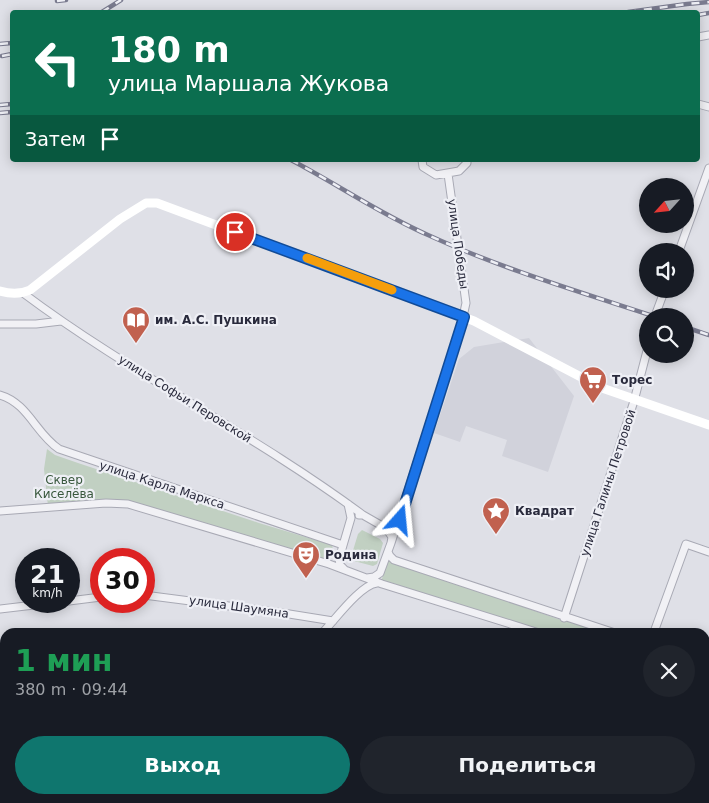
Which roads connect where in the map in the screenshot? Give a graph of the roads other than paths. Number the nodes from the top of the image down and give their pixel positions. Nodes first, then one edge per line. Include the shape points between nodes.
1 (422, 162) edge
2 (467, 162) edge
3 (709, 168) edge
4 (448, 174) junction
5 (682, 243) edge
6 (0, 291) edge
7 (23, 293) junction
8 (464, 317) junction
9 (61, 322) junction
10 (0, 324) edge
11 (644, 363) edge
12 (0, 395) edge
13 (634, 400) junction
14 (709, 425) edge
15 (347, 504) junction
16 (0, 510) edge
17 (363, 515) junction
18 (350, 524) junction
19 (397, 528) junction
20 (388, 531) junction
21 (391, 543) junction
22 (343, 545) junction
23 (388, 552) junction
24 (709, 552) edge
25 (339, 559) junction
26 (329, 564) junction
27 (344, 569) junction
28 (368, 582) junction
29 (155, 596) edge
30 (15, 607) edge
31 (0, 609) edge
32 (564, 618) junction
33 (333, 621) junction
34 (327, 628) edge
35 (523, 628) edge
36 (598, 628) edge
37 (655, 628) edge

1 - 4 street via 423,167 436,176
2 - 4 street via 459,171
3 - 5 street
4 - 8 street, улица Победы via 464,284
6 - 7 main road
7 - 8 main road via 120,219 146,203 157,203
7 - 9 street, улица Софьи Перовской
8 - 13 main road via 602,388
8 - 19 street, улица Победы
9 - 10 street
9 - 15 street, улица Софьи Перовской
11 - 13 street, улица Галины Петровой
12 - 22 street, улица Карла Маркса via 19,404 44,437 59,449
13 - 14 main road
13 - 32 street, улица Галины Петровой
15 - 17 street, улица Софьи Перовской
15 - 18 street
16 - 26 street via 118,503
17 - 18 street via 355,516
17 - 20 street, улица Софьи Перовской
18 - 22 street
19 - 20 street
19 - 21 street, улица Победы
20 - 21 street via 392,536
21 - 23 street
22 - 25 street
23 - 28 street via 380,573
23 - 32 street via 394,560
24 - 37 street via 686,544
25 - 26 street
25 - 27 street
26 - 27 street
27 - 28 street
28 - 33 street
28 - 35 street
29 - 33 street, улица Шаумяна
30 - 31 street
32 - 36 street
33 - 34 street

